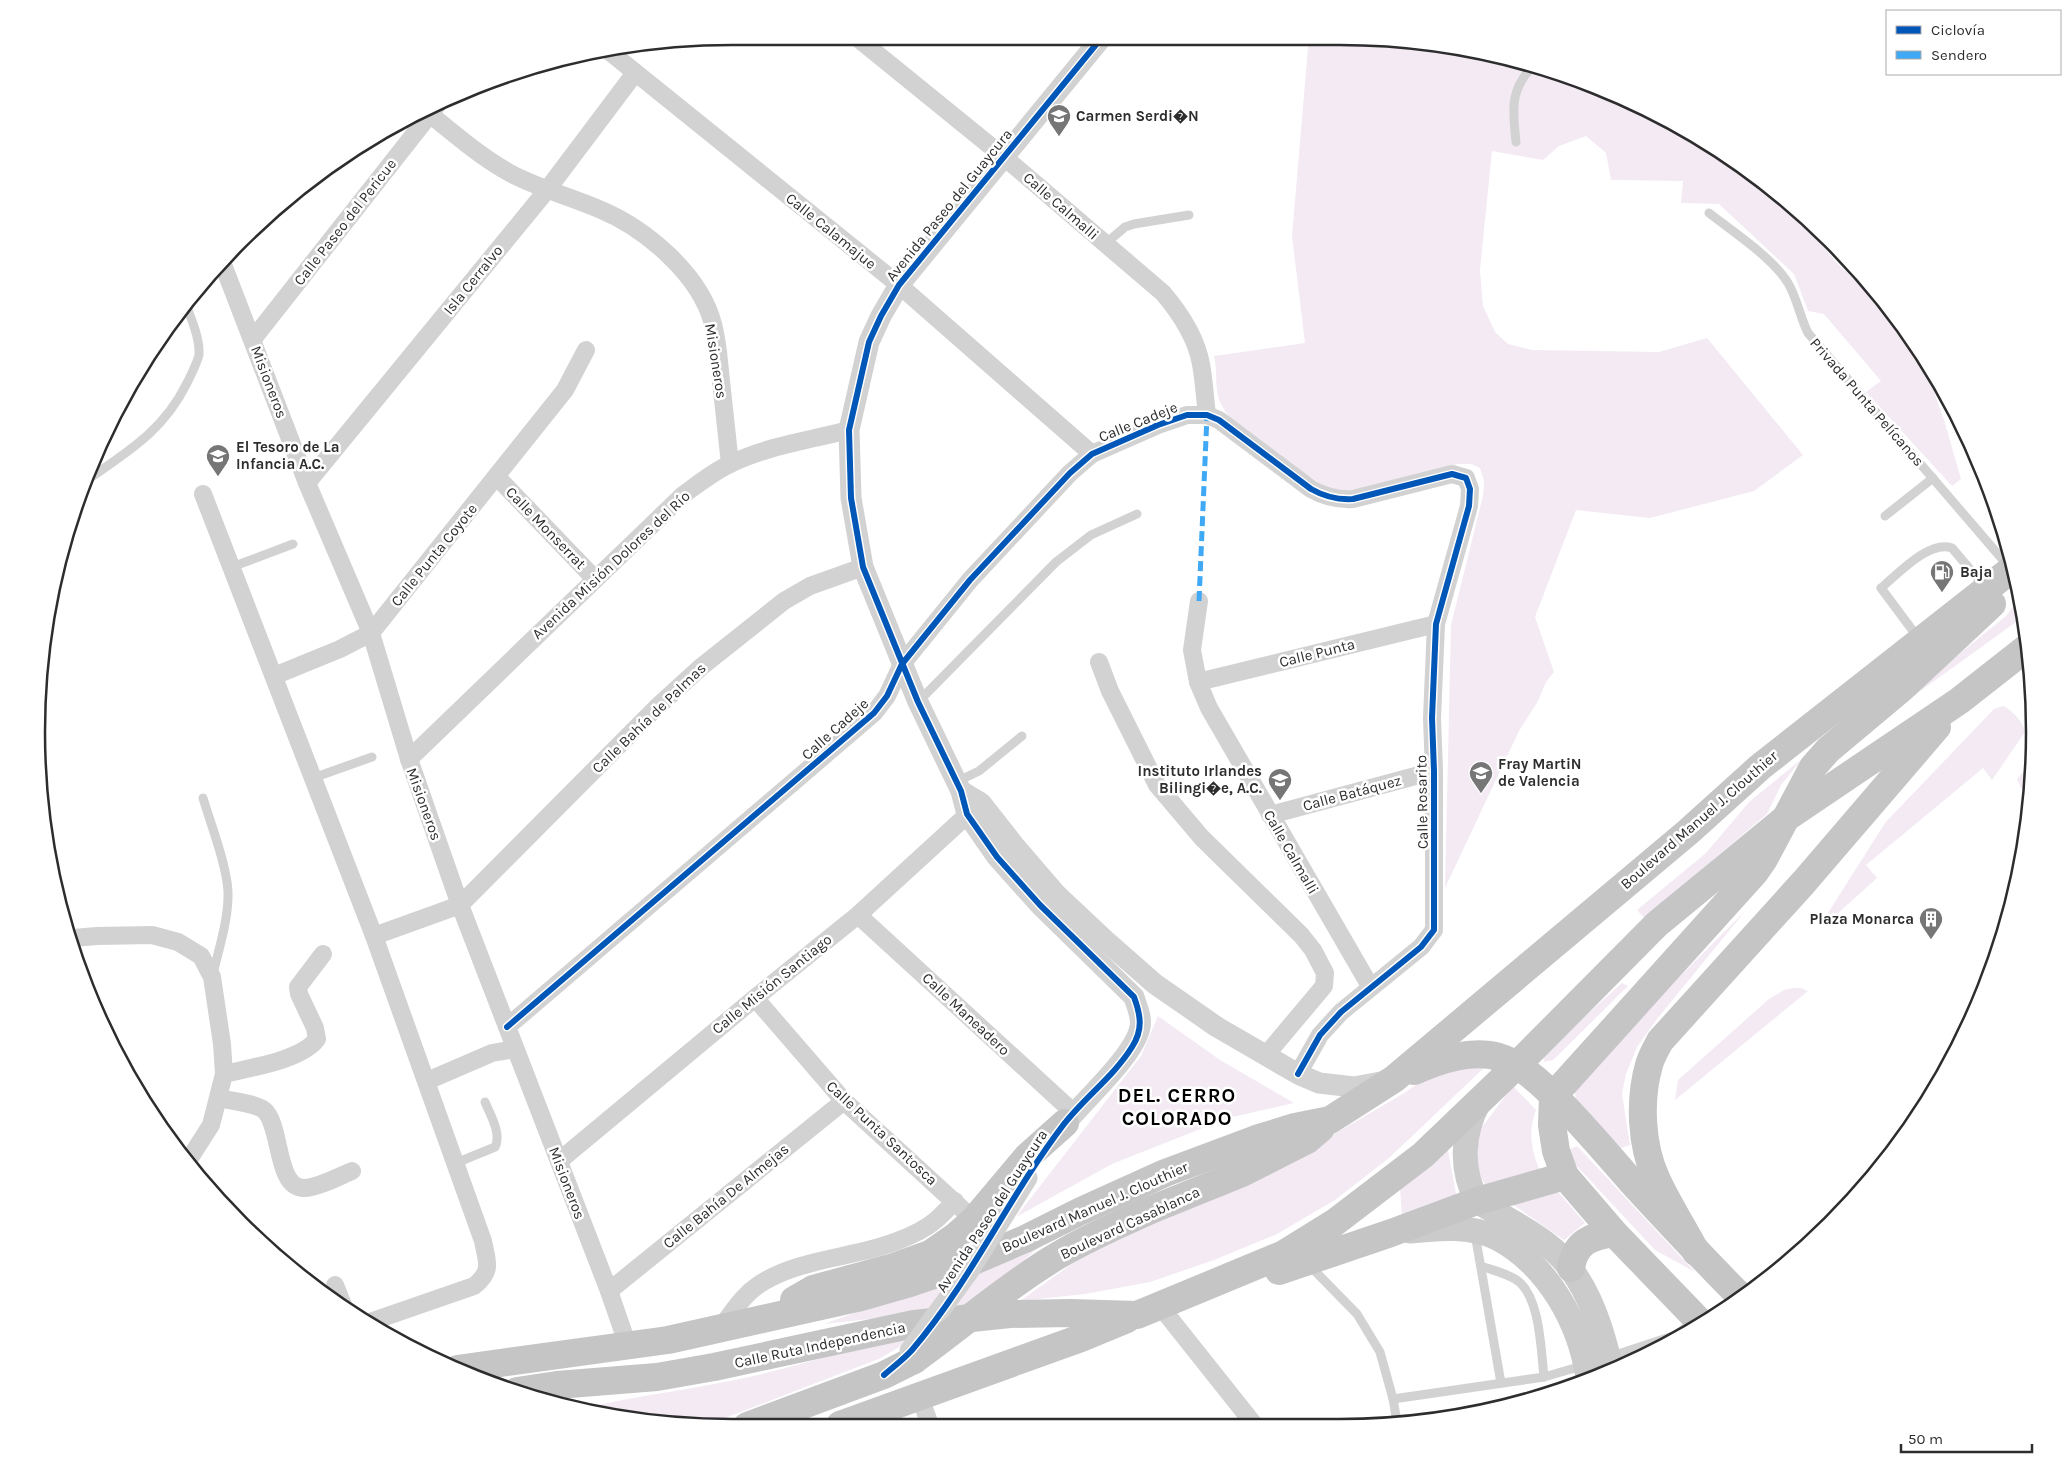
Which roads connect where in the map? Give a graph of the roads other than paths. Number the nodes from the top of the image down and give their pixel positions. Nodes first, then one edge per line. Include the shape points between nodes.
1 (866, 45) edge
2 (1096, 45) edge
3 (614, 55) edge
4 (1529, 72) edge
5 (635, 73) junction
6 (434, 113) edge
7 (425, 118) edge
8 (1516, 142) dead end
9 (1004, 157) junction
10 (547, 190) junction
11 (1709, 213) dead end
12 (1189, 215) dead end
13 (1105, 244) junction
14 (225, 269) edge
15 (899, 286) junction
16 (189, 312) edge
17 (252, 339) junction
18 (586, 350) dead end
19 (1207, 415) junction
20 (849, 430) junction
21 (1092, 454) junction
22 (730, 464) junction
23 (95, 474) edge
24 (497, 477) junction
25 (1933, 478) junction
26 (307, 483) junction
27 (203, 494) dead end
28 (1137, 514) dead end
29 (1884, 516) dead end
30 (293, 544) dead end
31 (2004, 560) edge
32 (863, 566) junction
33 (232, 568) junction
34 (2007, 573) edge
35 (2008, 576) edge
36 (595, 579) junction
37 (1987, 589) junction
38 (1199, 601) dead end
39 (1436, 624) junction
40 (372, 633) junction
41 (1920, 641) junction
42 (2021, 652) edge
43 (1099, 662) dead end
44 (902, 664) junction
45 (274, 676) junction
46 (1198, 682) junction
47 (1959, 701) junction
48 (918, 702) junction
49 (1022, 736) dead end
50 (372, 757) dead end
51 (409, 759) junction
52 (1434, 771) junction
53 (314, 778) junction
54 (958, 787) junction
55 (203, 798) dead end
56 (974, 808) junction
57 (1270, 815) junction
58 (1786, 818) junction
59 (460, 905) junction
60 (858, 915) junction
61 (374, 936) junction
62 (76, 938) edge
63 (324, 954) dead end
64 (212, 977) junction
65 (1370, 986) junction
66 (755, 998) junction
67 (507, 1027) junction
68 (515, 1048) junction
69 (1266, 1055) junction
70 (1518, 1064) junction
71 (224, 1074) junction
72 (1298, 1074) junction
73 (1394, 1079) junction
74 (426, 1081) junction
75 (1553, 1096) junction
76 (219, 1098) junction
77 (1480, 1100) junction
78 (844, 1101) junction
79 (485, 1102) dead end
80 (1070, 1118) junction
81 (1330, 1120) junction
82 (191, 1156) edge
83 (559, 1161) junction
84 (456, 1163) junction
85 (352, 1171) dead end
86 (1565, 1176) junction
87 (955, 1201) junction
88 (1477, 1201) junction
89 (974, 1220) junction
90 (1474, 1231) junction
91 (1390, 1233) junction
92 (1614, 1233) junction
93 (1696, 1252) junction
94 (1301, 1255) junction
95 (1482, 1266) junction
96 (1572, 1268) junction
97 (335, 1285) dead end
98 (609, 1291) junction
99 (1736, 1292) edge
100 (339, 1295) edge
101 (1148, 1311) junction
102 (1696, 1318) edge
103 (377, 1320) edge
104 (756, 1320) junction
105 (719, 1330) junction
106 (628, 1346) junction
107 (1640, 1349) edge
108 (912, 1356) junction
109 (1598, 1365) edge
110 (468, 1367) edge
111 (487, 1374) edge
112 (1544, 1377) junction
113 (1501, 1383) junction
114 (557, 1385) junction
115 (531, 1389) edge
116 (542, 1392) edge
117 (920, 1397) junction
118 (1393, 1399) junction
119 (1396, 1417) edge
120 (766, 1419) edge
121 (857, 1419) edge
122 (928, 1419) edge
123 (1245, 1419) edge

1 - 9 street, Calle Calmalli
2 - 9 street, Avenida Paseo del Guaycura
3 - 5 street, Calle Calamajue
4 - 8 lane via 1515,92
5 - 10 street, Isla Cerralvo
5 - 15 street, Calle Calamajue
6 - 10 street, Misioneros via 483,156
7 - 17 street, Calle Paseo del Pericue
9 - 13 street, Calle Calmalli
9 - 15 street, Avenida Paseo del Guaycura
10 - 22 street, Misioneros via 600,209 638,231 680,267 704,301 713,324 718,353
10 - 26 street, Isla Cerralvo
11 - 25 lane, Privada Punta Pelícanos via 1776,268 1787,282 1808,333
12 - 13 lane via 1125,227
13 - 19 street, Calle Calmalli via 1163,292 1179,313 1201,363
14 - 17 street, Misioneros
15 - 20 street, Avenida Paseo del Guaycura via 869,342
15 - 21 street, Calle Calamajue
16 - 23 lane via 199,354 177,403 130,450
17 - 26 street, Misioneros
18 - 24 street, Calle Punta Coyote via 565,390
19 - 21 street, Calle Cadeje via 1188,415 1165,422
19 - 39 street, Calle Rosarito via 1219,420 1322,496 1354,499 1443,475 1466,478 1470,490 1469,506
20 - 22 street, Avenida Misión Dolores del Río via 752,455
20 - 32 street, Avenida Paseo del Guaycura via 851,498
21 - 44 street, Calle Cadeje via 1070,473 970,580
22 - 36 street, Avenida Misión Dolores del Río via 683,495
24 - 36 street, Calle Monserrat
24 - 40 street, Calle Punta Coyote
25 - 29 lane
25 - 31 lane, Privada Punta Pelícanos
26 - 40 street, Misioneros
27 - 33 street
28 - 48 lane via 1092,535 1056,562
30 - 33 lane
32 - 44 street, Avenida Paseo del Guaycura
32 - 59 street, Calle Bahía de Palmas via 810,586 784,601 701,667
33 - 45 street
34 - 37 main road, Boulevard Manuel J. Clouthier
35 - 58 main road via 1988,608 1902,688 1828,750 1813,767
36 - 51 street, Avenida Misión Dolores del Río
37 - 41 main road, Boulevard Manuel J. Clouthier
37 - 41 lane via 1952,548 1937,547 1926,551 1882,588
38 - 46 street, Calle Calmalli via 1192,650
39 - 46 street, Calle Punta
39 - 52 street, Calle Rosarito via 1432,718
40 - 45 street
40 - 51 street, Misioneros
41 - 73 main road, Boulevard Manuel J. Clouthier via 1767,762
42 - 47 main road
43 - 69 street via 1157,785 1202,838 1301,935 1325,973 1324,986
44 - 48 street, Avenida Paseo del Guaycura
44 - 67 street, Calle Cadeje via 887,696 874,712
45 - 53 street
46 - 57 street, Calle Calmalli via 1209,708
47 - 58 main road
47 - 93 main road via 1804,882 1660,1041 1649,1064 1643,1107 1647,1150 1656,1178
48 - 54 street, Avenida Paseo del Guaycura
49 - 54 lane
50 - 53 lane
51 - 59 street, Misioneros
52 - 57 street, Calle Batáquez
52 - 65 street, Calle Rosarito via 1434,930 1421,947
53 - 61 street
54 - 56 street, Avenida Paseo del Guaycura
55 - 64 lane via 228,892 226,917
56 - 60 street, Calle Misión Santiago
56 - 69 street, Avenida Paseo del Guaycura via 1014,845 1057,895 1155,984 1217,1027
56 - 80 street, Avenida Paseo del Guaycura via 997,857 1040,905 1134,997 1140,1013 1140,1027 1132,1047
57 - 65 street, Calle Calmalli
58 - 70 main road via 1657,924
58 - 75 main road via 1755,872
59 - 61 street
59 - 67 street, Misioneros
60 - 66 street, Calle Misión Santiago
60 - 80 street, Calle Maneadero
61 - 74 street
62 - 64 street via 152,935 178,942 201,956
63 - 71 street via 298,988 318,1039 312,1047 282,1059
64 - 71 street
65 - 72 street, Calle Rosarito via 1320,1035
66 - 78 street, Calle Punta Santosca
66 - 83 street, Calle Misión Santiago
67 - 68 street, Misioneros
68 - 74 street via 492,1053
68 - 83 street, Misioneros
69 - 72 street, Avenida Paseo del Guaycura
70 - 73 main road, Boulevard Manuel J. Clouthier via 1498,1056 1456,1056
70 - 75 main road, Boulevard Manuel J. Clouthier
70 - 77 main road
71 - 76 street
72 - 73 street, Avenida Paseo del Guaycura via 1337,1086
73 - 81 main road, Boulevard Manuel J. Clouthier
74 - 84 street
75 - 86 main road via 1552,1125 1556,1151
75 - 93 main road, Boulevard Manuel J. Clouthier
76 - 82 street via 211,1125
76 - 85 street via 266,1111 284,1171 294,1185 304,1188
77 - 88 main road via 1467,1129 1466,1150 1471,1190
77 - 94 main road via 1422,1155 1349,1212
78 - 87 street, Calle Punta Santosca
78 - 98 street, Calle Bahía De Almejas
79 - 84 lane via 498,1142 495,1147
80 - 89 main road via 1026,1157
80 - 108 street, Avenida Paseo del Guaycura, bridge via 1027,1178
81 - 104 main road, Boulevard Manuel J. Clouthier via 1256,1139 1165,1173 1025,1239 939,1273 861,1297
81 - 108 main road, Boulevard Casablanca, bridge via 1307,1140 1242,1173 1148,1212 1050,1260
83 - 98 street, Misioneros
84 - 103 street via 483,1240 488,1267 484,1278 474,1286
86 - 88 main road
86 - 92 main road
87 - 89 street, Calle Punta Santosca
87 - 105 street via 935,1221 903,1238 858,1253 805,1264 770,1278 744,1297
88 - 91 main road
88 - 96 main road via 1546,1243
89 - 104 main road via 930,1254 813,1289
90 - 91 main road via 1445,1228
90 - 95 lane
90 - 109 main road via 1508,1246 1548,1282
91 - 94 main road
92 - 96 main road via 1586,1240 1573,1259
92 - 102 main road
93 - 99 main road, Boulevard Manuel J. Clouthier
94 - 101 main road, Calle Ruta Independencia via 1275,1272 1235,1274
94 - 118 lane via 1356,1314 1380,1352
95 - 112 lane via 1524,1286 1535,1312
95 - 113 lane
96 - 109 main road via 1596,1318
97 - 100 street
98 - 106 street, Misioneros
101 - 114 main road, Calle Ruta Independencia via 1010,1314 914,1324 714,1368 657,1377
101 - 117 main road
101 - 123 street
104 - 105 main road
105 - 106 main road
106 - 110 main road
106 - 111 main road via 626,1354 613,1360
107 - 109 lane
108 - 120 main road, Boulevard Casablanca via 884,1375
109 - 112 lane
112 - 113 lane
113 - 118 lane
114 - 115 main road, Calle Ruta Independencia
114 - 116 main road
117 - 121 main road
117 - 122 street
118 - 119 lane

